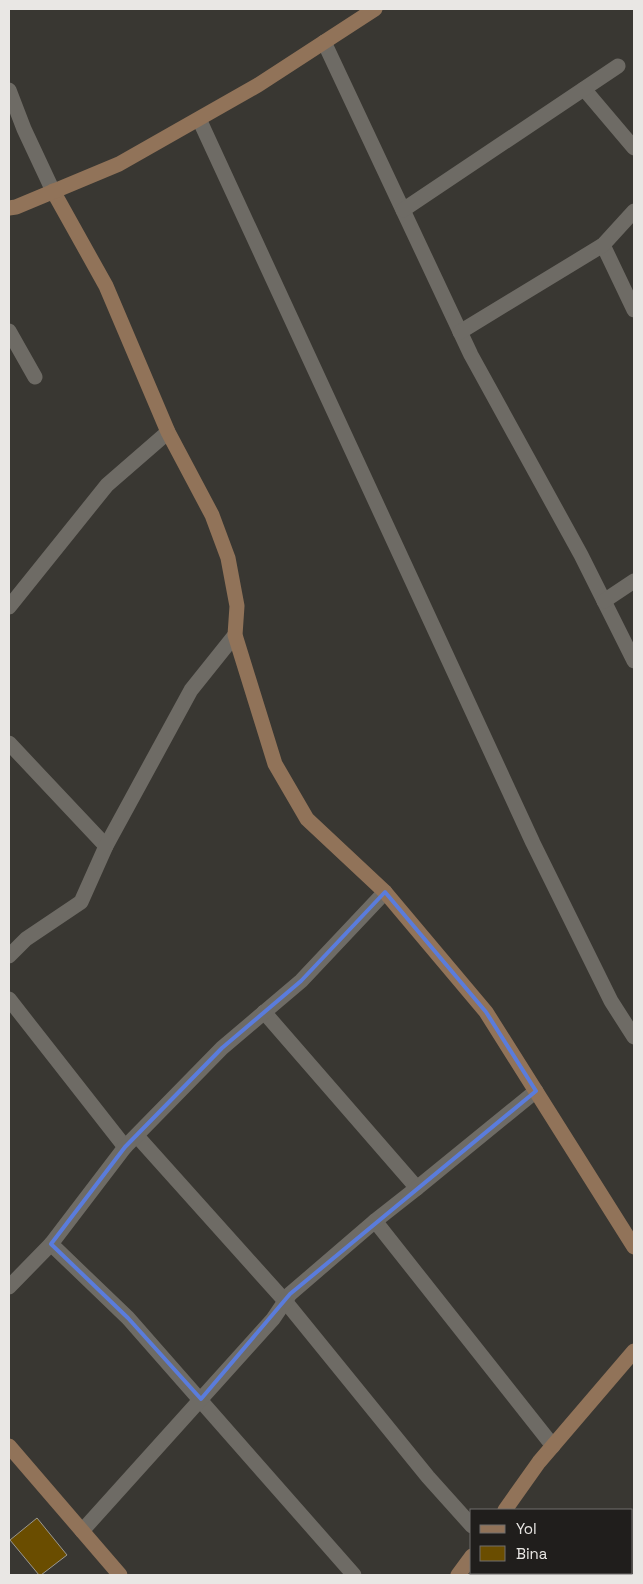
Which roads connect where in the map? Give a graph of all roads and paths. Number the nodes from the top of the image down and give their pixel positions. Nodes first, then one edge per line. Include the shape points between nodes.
1 (375, 9) edge
2 (324, 42) junction
3 (618, 66) dead end
4 (584, 88) junction
5 (9, 90) edge
6 (199, 118) junction
7 (634, 148) edge
8 (53, 192) junction
9 (11, 210) edge
10 (403, 210) junction
11 (634, 211) edge
12 (603, 245) junction
13 (634, 310) edge
14 (9, 330) edge
15 (460, 332) junction
16 (35, 377) dead end
17 (168, 432) junction
18 (634, 580) edge
19 (604, 601) junction
20 (9, 607) edge
21 (235, 635) junction
22 (634, 661) edge
23 (9, 743) edge
24 (106, 846) junction
25 (385, 892) junction
26 (9, 956) edge
27 (9, 999) edge
28 (264, 1012) junction
29 (634, 1037) edge
30 (536, 1091) junction
31 (137, 1136) junction
32 (125, 1147) junction
33 (417, 1188) junction
34 (375, 1220) junction
35 (51, 1244) junction
36 (634, 1248) edge
37 (9, 1287) edge
38 (285, 1301) junction
39 (634, 1350) edge
40 (201, 1399) junction
41 (9, 1446) edge
42 (553, 1446) junction
43 (506, 1509) edge
44 (470, 1524) edge
45 (82, 1531) junction
46 (470, 1559) edge
47 (120, 1575) edge
48 (354, 1575) edge
49 (458, 1575) edge

1 - 2 street
2 - 6 street via 258,86
2 - 10 street
3 - 4 street
4 - 7 street
4 - 10 street
5 - 8 street
6 - 8 street via 119,164
6 - 29 street via 533,843 610,1001
8 - 9 street
8 - 17 street via 106,286
10 - 15 street
11 - 12 street
12 - 13 street
12 - 15 street
14 - 16 street
15 - 19 street
17 - 20 street via 107,486
17 - 21 street via 212,515 228,558 237,606
18 - 19 street
19 - 22 street
21 - 24 street via 191,690
21 - 25 street via 275,764 307,819
23 - 24 street
24 - 26 street via 81,902 26,940
25 - 28 street via 301,981
25 - 30 street via 486,1012
27 - 32 street
28 - 31 street via 222,1048
28 - 33 street
30 - 33 street
30 - 36 street
31 - 32 street
31 - 38 street
32 - 35 street
33 - 34 street
34 - 38 street
34 - 42 street
35 - 37 street
35 - 40 street via 128,1318
38 - 40 street via 273,1319
38 - 44 street
39 - 42 street
40 - 45 street
40 - 48 street
41 - 45 street
42 - 43 street
45 - 47 street
46 - 49 street

